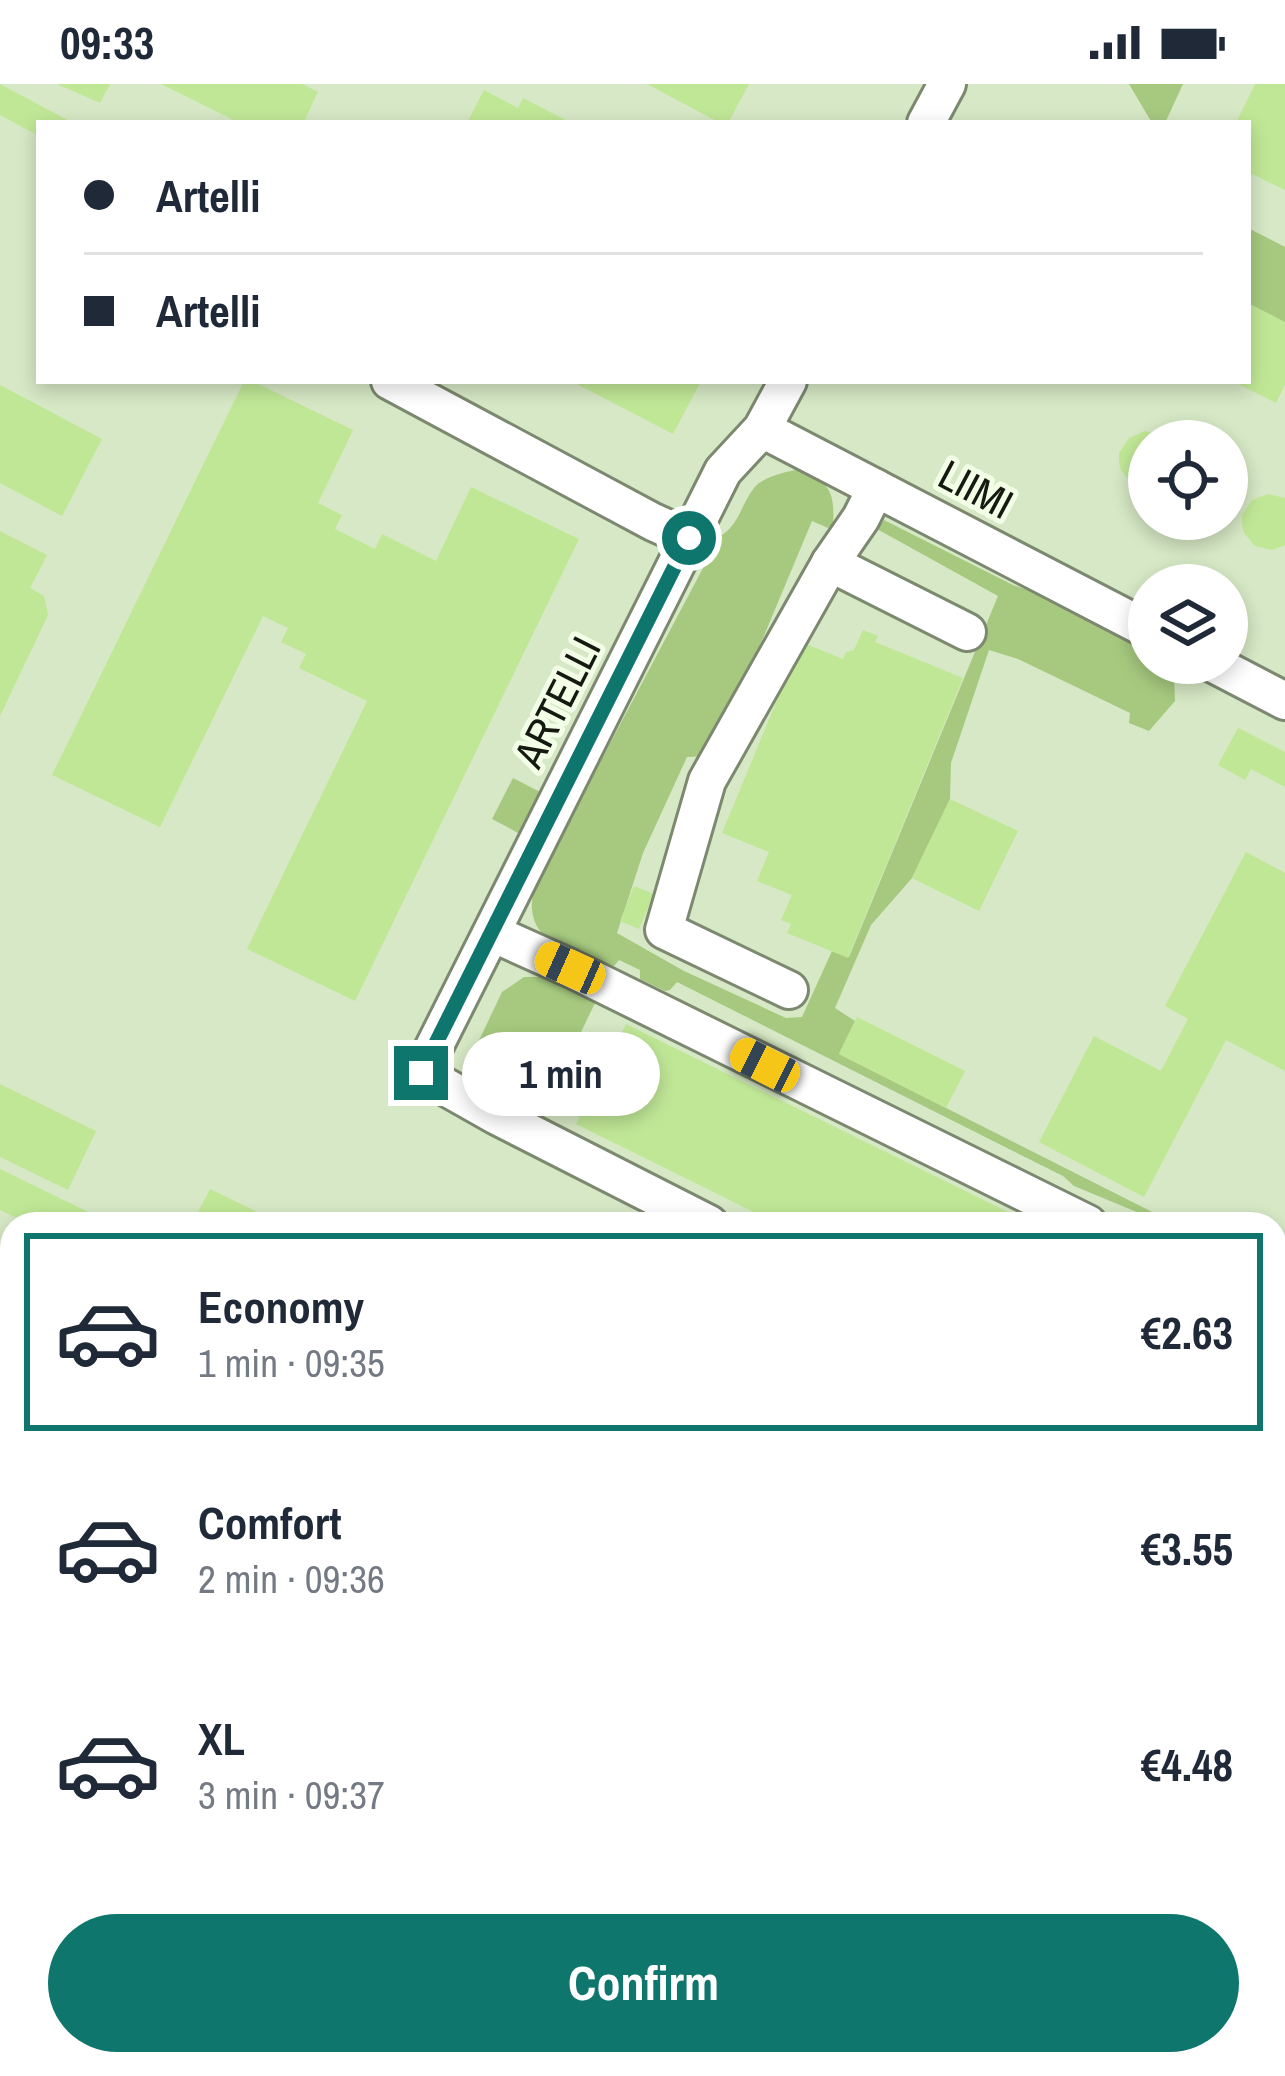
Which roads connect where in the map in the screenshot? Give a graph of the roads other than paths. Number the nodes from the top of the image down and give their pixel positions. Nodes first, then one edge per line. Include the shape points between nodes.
1 (947, 84) edge
2 (928, 120) edge
3 (396, 384) edge
4 (786, 384) edge
5 (762, 429) junction
6 (876, 488) junction
7 (689, 538) junction
8 (830, 563) junction
9 (1128, 619) edge
10 (967, 632) dead end
11 (1248, 682) edge
12 (1285, 701) edge
13 (492, 933) junction
14 (788, 990) dead end
15 (685, 1212) edge
16 (1064, 1212) edge

1 - 2 street
3 - 7 street
4 - 5 street, ARTELLI
5 - 6 street, LIIMI
5 - 7 street, ARTELLI via 723,471
6 - 8 street
6 - 9 street, LIIMI
7 - 13 street, ARTELLI
8 - 10 street
8 - 14 street via 707,781 664,930
11 - 12 street
13 - 15 street, ARTELLI via 421,1073
13 - 16 street

